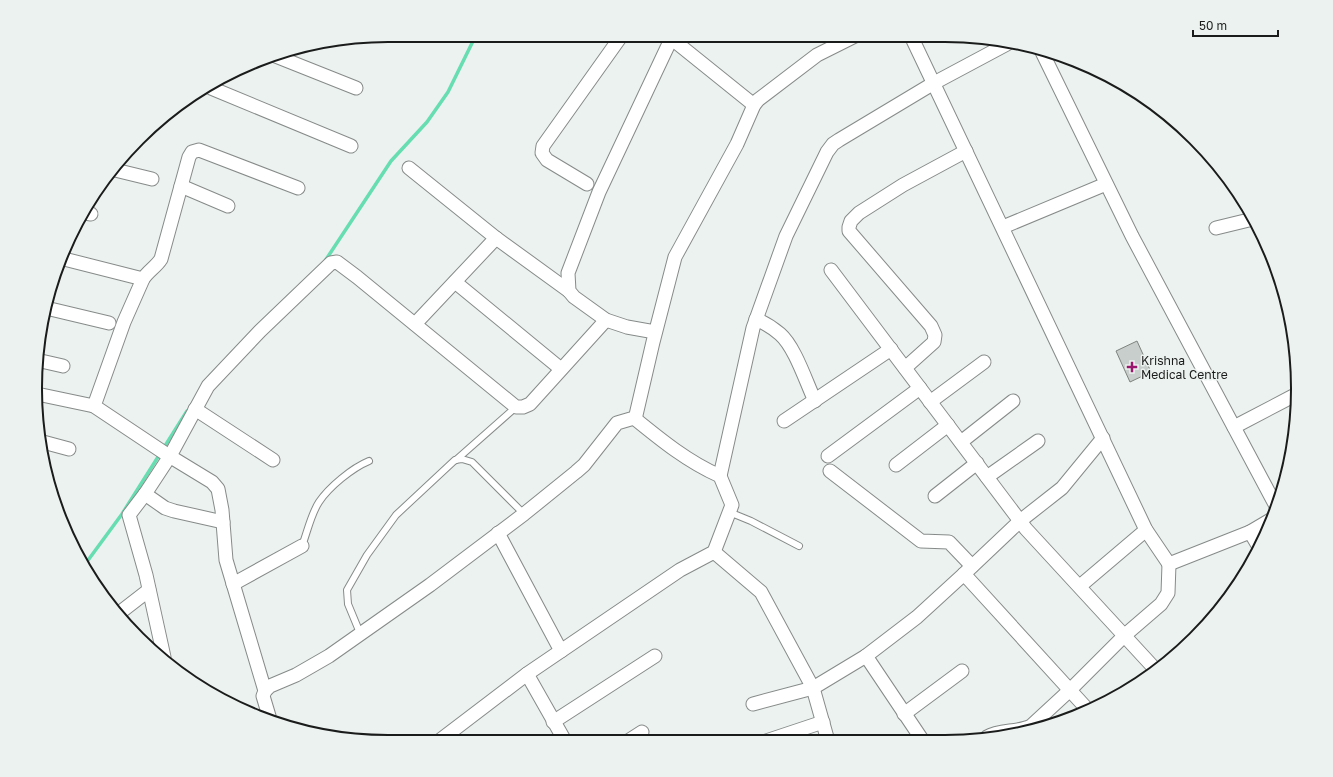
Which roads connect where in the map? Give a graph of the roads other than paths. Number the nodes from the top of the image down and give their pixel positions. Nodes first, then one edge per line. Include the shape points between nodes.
1 (617, 42) edge
2 (667, 42) edge
3 (677, 42) edge
4 (843, 42) edge
5 (914, 42) edge
6 (1001, 47) edge
7 (1043, 57) edge
8 (282, 59) edge
9 (934, 83) junction
10 (356, 88) dead end
11 (213, 89) edge
12 (754, 105) junction
13 (351, 146) dead end
14 (966, 152) junction
15 (409, 168) dead end
16 (119, 171) edge
17 (152, 179) dead end
18 (586, 184) dead end
19 (1106, 184) junction
20 (181, 186) junction
21 (298, 188) dead end
22 (228, 206) dead end
23 (1248, 220) edge
24 (1003, 227) junction
25 (1216, 228) dead end
26 (496, 238) junction
27 (67, 260) edge
28 (831, 270) dead end
29 (143, 279) junction
30 (455, 282) junction
31 (569, 291) junction
32 (52, 309) edge
33 (756, 319) junction
34 (606, 320) junction
35 (109, 323) dead end
36 (416, 324) junction
37 (655, 332) junction
38 (891, 349) junction
39 (43, 361) edge
40 (984, 362) dead end
41 (63, 366) dead end
42 (905, 368) junction
43 (561, 370) junction
44 (920, 388) junction
45 (42, 395) edge
46 (1291, 397) edge
47 (814, 401) junction
48 (1013, 401) dead end
49 (930, 402) junction
50 (94, 406) junction
51 (516, 407) junction
52 (195, 409) junction
53 (634, 418) junction
54 (784, 421) dead end
55 (948, 425) junction
56 (1234, 426) junction
57 (1103, 438) junction
58 (1038, 441) dead end
59 (961, 442) junction
60 (47, 443) edge
61 (69, 449) dead end
62 (168, 455) junction
63 (828, 456) dead end
64 (273, 460) dead end
65 (455, 460) junction
66 (369, 461) dead end
67 (977, 463) junction
68 (896, 465) dead end
69 (830, 471) dead end
70 (720, 476) junction
71 (987, 477) junction
72 (145, 494) junction
73 (934, 496) dead end
74 (1273, 500) edge
75 (729, 512) junction
76 (524, 514) junction
77 (1020, 521) junction
78 (223, 522) junction
79 (1264, 524) edge
80 (1146, 530) junction
81 (1250, 532) junction
82 (498, 533) junction
83 (1255, 541) edge
84 (302, 546) joint
85 (799, 546) dead end
86 (714, 552) junction
87 (1169, 564) junction
88 (968, 570) junction
89 (233, 584) junction
90 (1080, 586) junction
91 (149, 590) junction
92 (123, 610) edge
93 (360, 633) junction
94 (1125, 635) junction
95 (163, 651) edge
96 (561, 651) junction
97 (656, 656) dead end
98 (866, 656) junction
99 (1152, 665) edge
100 (962, 671) dead end
101 (527, 674) junction
102 (813, 688) junction
103 (1070, 690) junction
104 (265, 691) junction
105 (753, 704) dead end
106 (1084, 706) edge
107 (267, 713) edge
108 (904, 714) junction
109 (553, 722) junction
110 (823, 722) junction
111 (1034, 723) edge
112 (642, 732) dead end
113 (447, 735) edge
114 (561, 735) edge
115 (637, 735) edge
116 (784, 735) edge
117 (826, 735) edge
118 (919, 735) edge

1 - 18 street via 543,146 542,153 547,160
2 - 31 street via 599,192 568,273
3 - 12 street
4 - 12 street via 817,55
5 - 9 street
6 - 9 street
7 - 19 street
8 - 10 street
9 - 14 street
9 - 33 street via 833,144 786,236
11 - 13 street
12 - 37 street via 737,144 675,257
14 - 24 street
14 - 42 street via 904,185 859,213 849,227 849,231 931,326 935,335 934,342
15 - 26 street
16 - 17 street
19 - 24 street
19 - 56 street
20 - 21 street via 189,158 192,152 199,150
20 - 22 street
20 - 29 street via 161,259
23 - 25 street
24 - 57 street
26 - 30 street
26 - 31 street
27 - 29 street
28 - 38 street
29 - 50 street via 124,322
30 - 36 street
30 - 43 street
31 - 34 street via 574,298
32 - 35 street
33 - 47 street via 781,335 791,349
33 - 70 street
34 - 37 street
34 - 43 street
36 - 51 street
36 - 52 street via 358,277 337,262 331,263 220,372 208,386
37 - 53 street
38 - 42 street
38 - 47 street
39 - 41 street
40 - 49 street
42 - 44 street
43 - 51 street via 530,404
44 - 49 street
44 - 63 street
45 - 50 street
46 - 56 street
47 - 54 street
48 - 59 street
49 - 55 street
50 - 62 street
51 - 65 lane
52 - 62 street
52 - 64 street
53 - 70 street via 655,436 701,467
53 - 76 street via 618,423 584,465
55 - 59 street
55 - 68 street
56 - 74 street
57 - 77 street via 1062,488
57 - 80 street
58 - 71 street
59 - 67 street
60 - 61 street
62 - 72 street
62 - 78 street via 212,482 218,489
65 - 76 lane via 472,462
65 - 93 lane via 396,515 367,555 347,590 348,604
66 - 84 lane via 350,471 319,502
67 - 71 street
67 - 73 street
69 - 88 street via 921,540 949,542
70 - 75 street via 732,505
71 - 77 street
72 - 78 street via 174,512
72 - 91 street via 129,515
75 - 85 lane
75 - 86 street
76 - 82 street
77 - 88 street
77 - 90 street
78 - 89 street via 226,560
79 - 81 street
80 - 87 street
80 - 90 street
81 - 83 street
81 - 87 street
82 - 93 street
82 - 96 street
84 - 89 street
86 - 96 street via 680,570
86 - 102 street via 761,592
87 - 94 street via 1168,593 1162,604
88 - 98 street via 917,617
88 - 103 street
89 - 104 street
90 - 94 street
91 - 92 street
91 - 95 street
93 - 104 street via 329,656
94 - 99 street
94 - 103 street
96 - 101 street
97 - 109 street
98 - 102 street
98 - 108 street
100 - 108 street
101 - 109 street
101 - 113 street
102 - 105 street
102 - 110 street
103 - 106 street
103 - 111 street
104 - 107 street via 263,696
108 - 118 street
109 - 114 street
110 - 116 street
110 - 117 street
112 - 115 street

